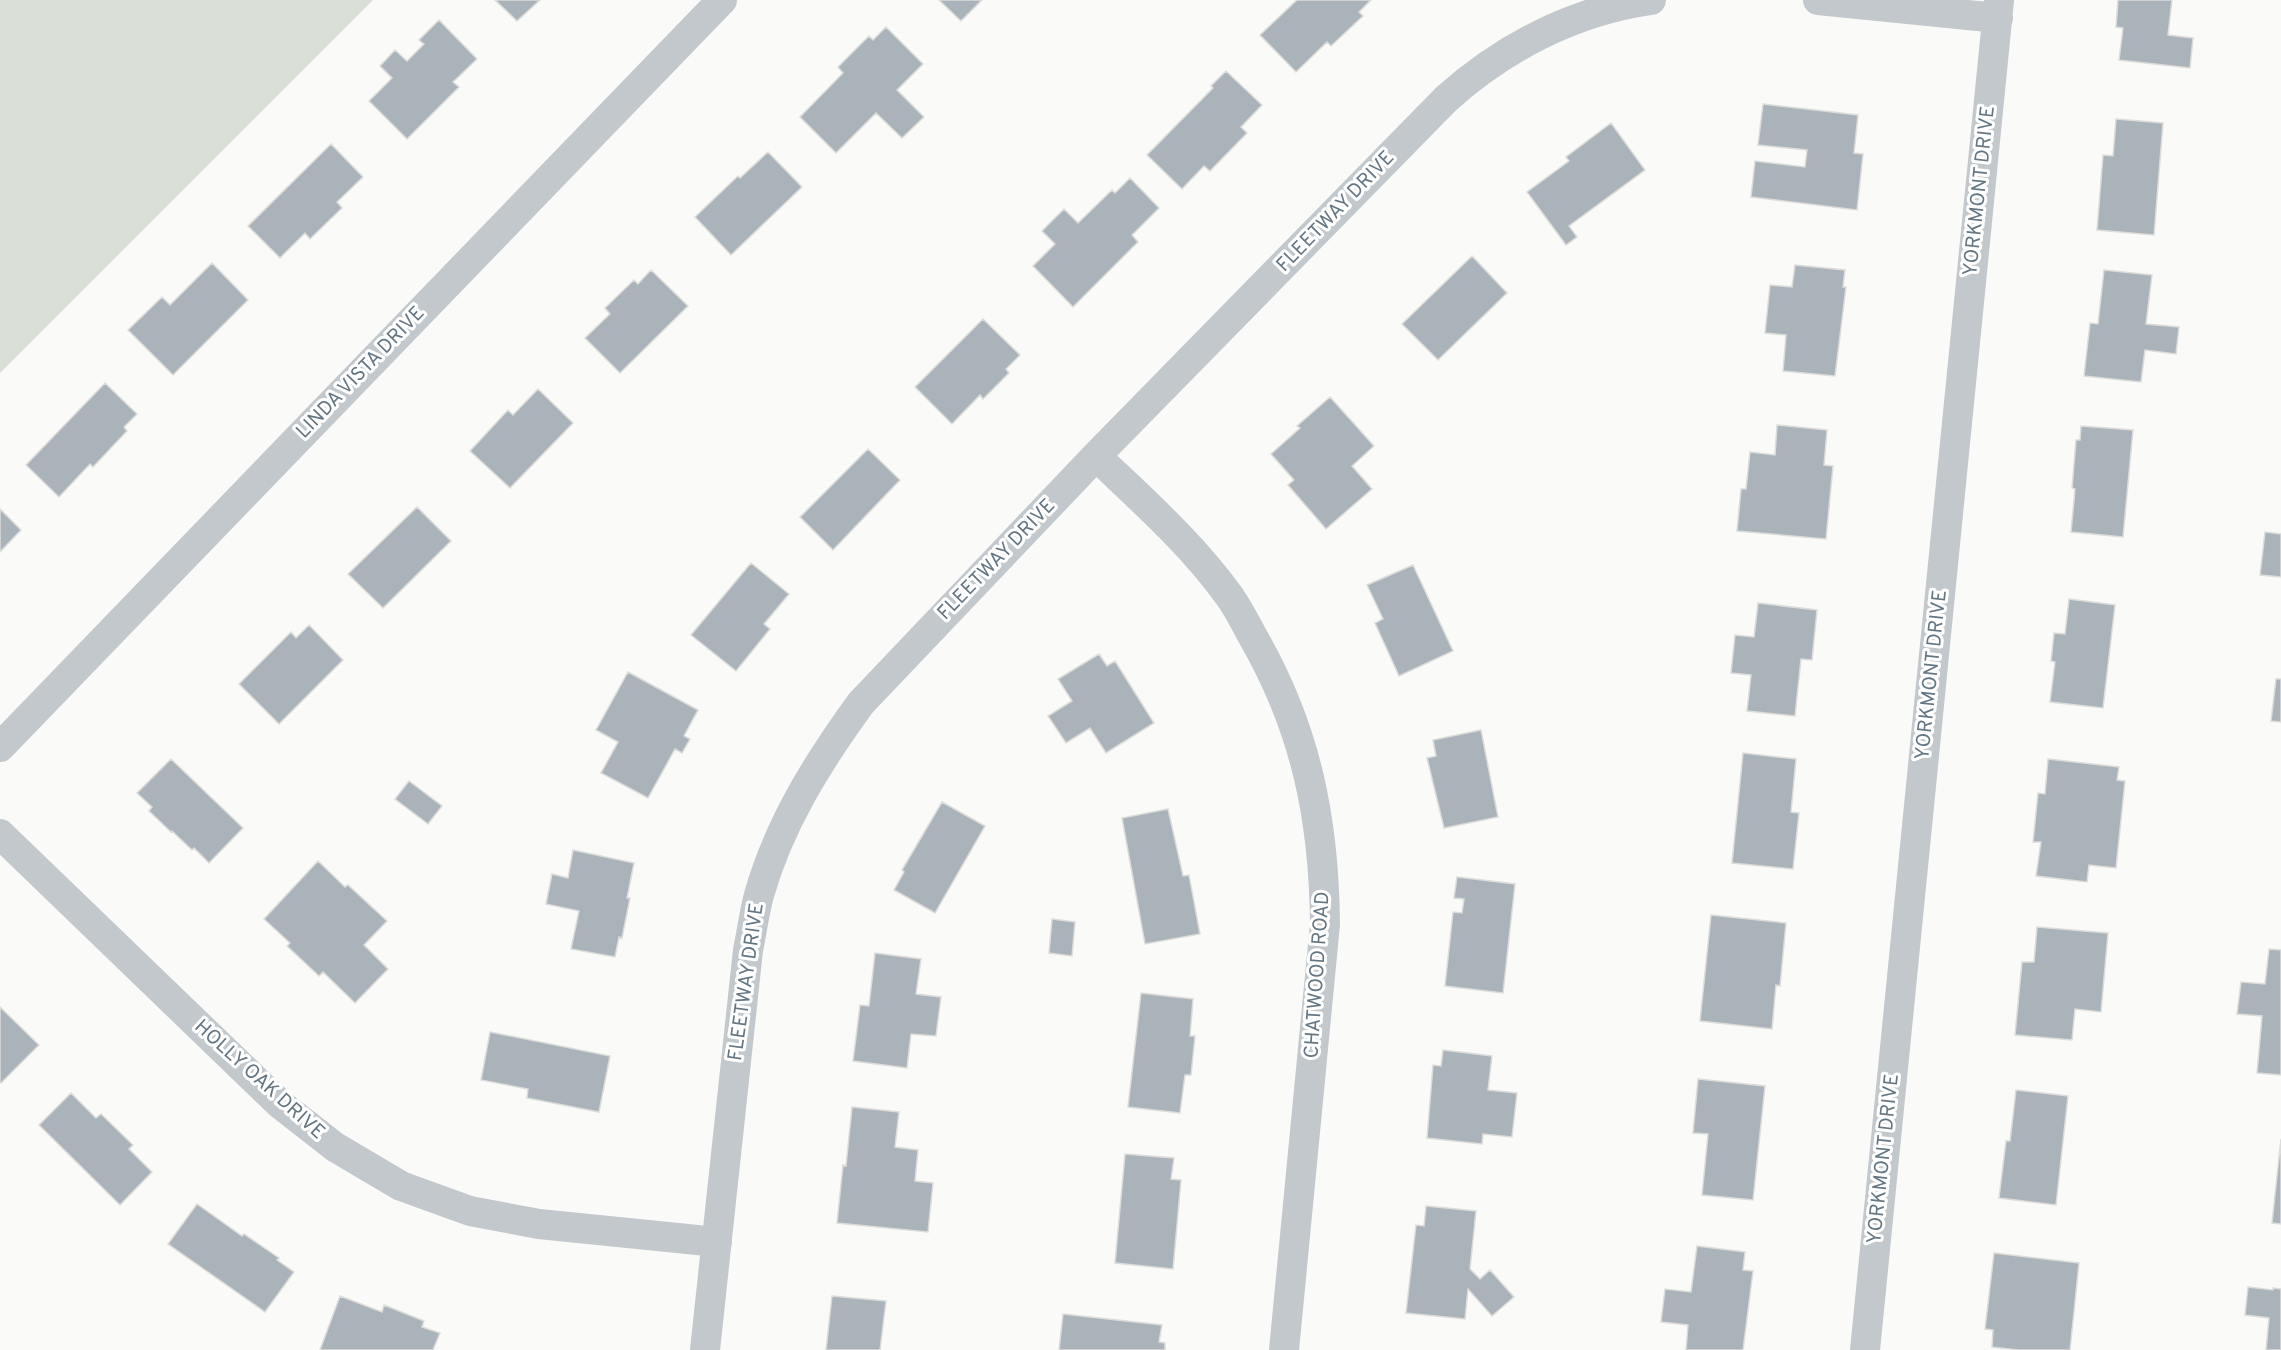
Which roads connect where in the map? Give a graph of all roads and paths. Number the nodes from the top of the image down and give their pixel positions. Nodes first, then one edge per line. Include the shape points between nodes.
1 (722, 0) edge
2 (1651, 0) edge
3 (1818, 0) edge
4 (1998, 9) edge
5 (1096, 456) junction
6 (0, 747) edge
7 (0, 834) edge
8 (717, 1242) junction
9 (705, 1350) edge
10 (1284, 1350) edge
11 (1865, 1350) edge

1 - 6 street, LINDA VISTA DRIVE
2 - 5 street, FLEETWAY DRIVE via 1590,14 1546,31 1474,74
3 - 4 street
4 - 11 street, YORKMONT DRIVE
5 - 8 street, FLEETWAY DRIVE via 861,703 800,795 769,866 750,939
5 - 10 street, CHATWOOD ROAD via 1177,533 1231,598 1286,702 1307,766 1318,817 1325,871 1325,924
7 - 8 street, HOLLY OAK DRIVE via 279,1104 335,1148 401,1186 470,1211 539,1224
8 - 9 street, FLEETWAY DRIVE

